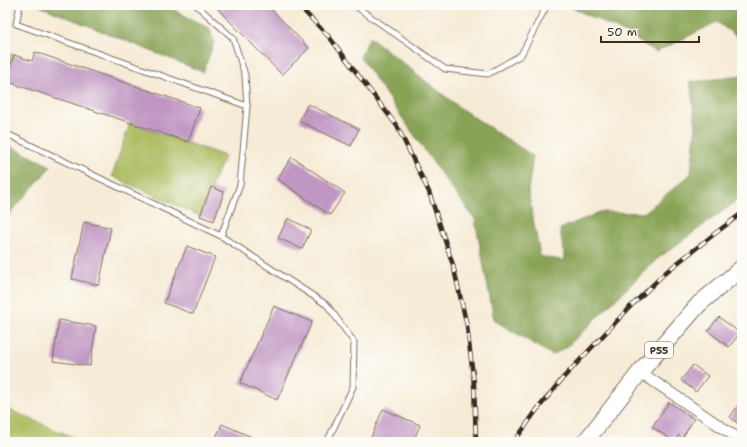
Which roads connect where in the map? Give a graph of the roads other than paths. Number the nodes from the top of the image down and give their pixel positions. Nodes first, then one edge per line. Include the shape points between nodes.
1 (20, 5) edge
2 (196, 5) edge
3 (354, 5) edge
4 (547, 5) edge
5 (247, 106) junction
6 (5, 133) edge
7 (222, 236) junction
8 (742, 268) edge
9 (640, 372) junction
10 (742, 440) edge
11 (327, 442) edge
12 (585, 442) edge

1 - 5 lane via 16,24
2 - 5 lane via 233,38 246,75
3 - 4 lane via 445,69 488,74 521,55
5 - 7 lane via 240,185
6 - 7 lane
7 - 11 lane via 326,305 354,342 353,387
8 - 9 main road, Р55 via 699,304
9 - 10 street
9 - 12 main road, Р55

